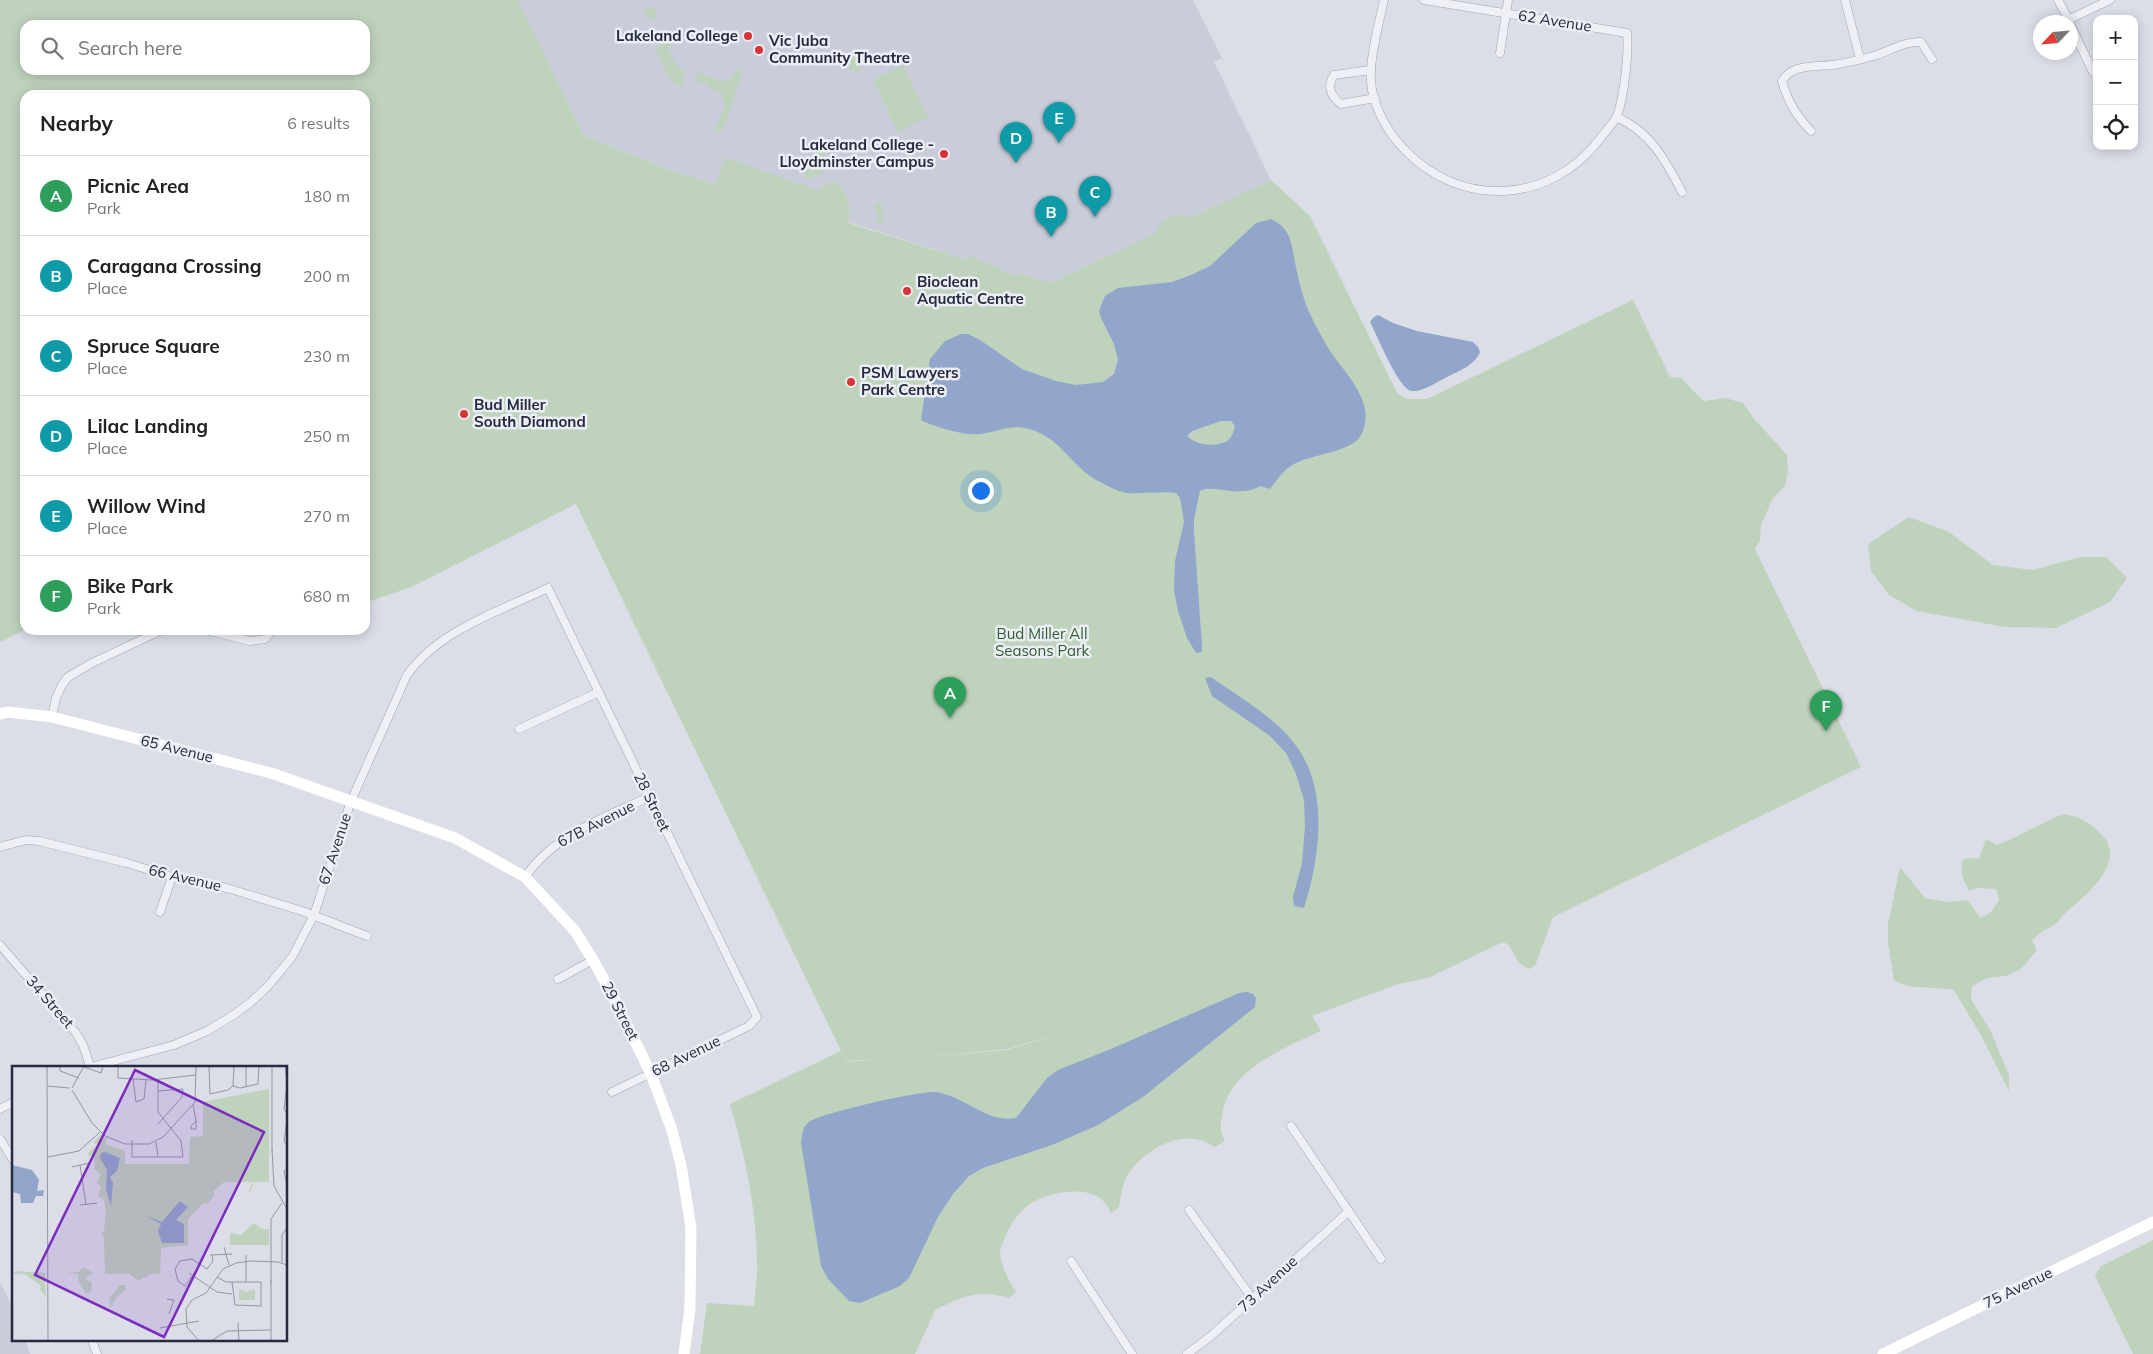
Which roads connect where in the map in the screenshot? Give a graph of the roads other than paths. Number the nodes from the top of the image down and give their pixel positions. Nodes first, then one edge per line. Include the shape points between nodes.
1 (1384, 0) edge
2 (1424, 0) edge
3 (1508, 0) edge
4 (1845, 0) edge
5 (2058, 0) edge
6 (2110, 0) edge
7 (1506, 13) junction
8 (2066, 15) edge
9 (2078, 18) edge
10 (2078, 39) edge
11 (1500, 53) dead end
12 (1860, 59) junction
13 (1932, 59) dead end
14 (1371, 70) junction
15 (2093, 72) dead end
16 (1374, 98) junction
17 (1616, 117) junction
18 (1811, 131) dead end
19 (1682, 192) dead end
20 (548, 588) joint
21 (151, 635) edge
22 (226, 635) edge
23 (268, 635) edge
24 (599, 692) junction
25 (0, 714) edge
26 (52, 717) junction
27 (519, 729) dead end
28 (650, 796) junction
29 (351, 801) junction
30 (0, 847) edge
31 (172, 877) junction
32 (524, 877) junction
33 (160, 912) dead end
34 (314, 915) junction
35 (367, 936) dead end
36 (0, 945) edge
37 (593, 960) junction
38 (558, 979) dead end
39 (757, 1016) joint
40 (89, 1066) edge
41 (93, 1066) edge
42 (651, 1074) junction
43 (612, 1092) dead end
44 (12, 1103) edge
45 (0, 1109) edge
46 (1291, 1126) dead end
47 (0, 1139) edge
48 (12, 1157) edge
49 (1189, 1210) dead end
50 (1348, 1212) junction
51 (2153, 1222) edge
52 (1381, 1259) dead end
53 (1071, 1261) dead end
54 (1252, 1298) junction
55 (93, 1342) edge
56 (97, 1354) edge
57 (684, 1354) edge
58 (1132, 1354) edge
59 (1187, 1354) edge
60 (1883, 1354) edge

1 - 14 street
2 - 7 street, 62 Avenue
3 - 7 street
4 - 12 street
5 - 8 street
6 - 9 street
7 - 11 street
7 - 17 street, 62 Avenue via 1627,33 1627,53
10 - 15 street
12 - 13 street via 1914,42 1921,42
12 - 18 street via 1800,68 1786,74 1782,81 1785,92
14 - 16 street
14 - 16 street via 1334,75 1329,87 1332,97 1341,104
16 - 17 street via 1390,132 1425,169 1450,181 1490,192 1529,187 1565,171 1590,152
17 - 19 street via 1640,131 1658,150
20 - 24 street, 28 Street
20 - 29 street, 67 Avenue via 451,634 428,650 407,675
21 - 26 street via 68,677 56,698
22 - 23 street via 250,641 265,639
24 - 27 street
24 - 28 street, 28 Street
25 - 26 street, 65 Avenue
26 - 29 street, 65 Avenue via 271,773
28 - 32 street, 67B Avenue via 558,842 536,861
28 - 39 street, 28 Street
29 - 32 street, 29 Street via 455,838
29 - 34 street, 67 Avenue
30 - 31 street, 66 Avenue via 26,840 39,841
31 - 33 street
31 - 34 street, 66 Avenue via 227,888
32 - 37 street, 29 Street via 575,931
34 - 35 street, 66 Avenue
34 - 41 street, 67 Avenue via 292,957 268,986 235,1014 174,1045
36 - 40 street, 34 Street via 76,1033
37 - 38 street
37 - 42 street, 29 Street
39 - 42 street, 68 Avenue via 749,1026
42 - 43 street, 68 Avenue
42 - 57 street, 29 Street via 672,1130 689,1210 692,1270
44 - 45 street
46 - 50 street
47 - 48 street
49 - 54 street
50 - 52 street
50 - 54 street, 73 Avenue
51 - 60 street, 75 Avenue
53 - 58 street
54 - 59 street, 73 Avenue
55 - 56 street

